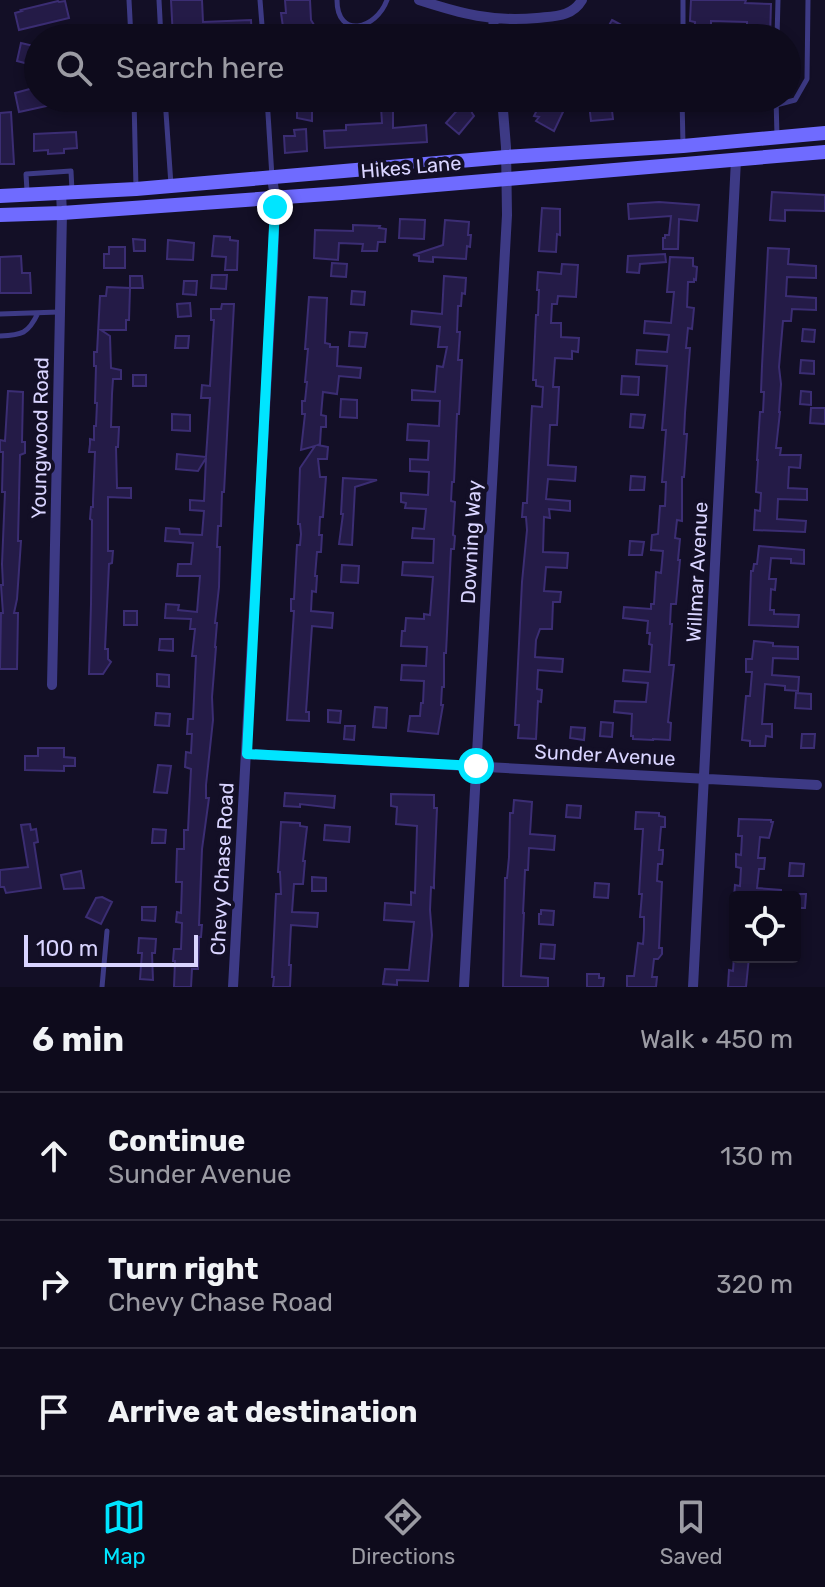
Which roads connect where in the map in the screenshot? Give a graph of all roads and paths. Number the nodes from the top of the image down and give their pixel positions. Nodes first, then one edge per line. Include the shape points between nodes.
1 (129, 0) edge
2 (159, 0) edge
3 (260, 0) edge
4 (337, 0) edge
5 (387, 0) edge
6 (419, 0) edge
7 (582, 0) edge
8 (683, 0) edge
9 (778, 0) edge
10 (808, 0) edge
11 (493, 19) junction
12 (130, 24) edge
13 (160, 24) edge
14 (262, 24) edge
15 (352, 24) edge
16 (366, 24) edge
17 (494, 24) edge
18 (683, 24) edge
19 (777, 24) edge
20 (801, 90) edge
21 (134, 112) edge
22 (166, 112) edge
23 (268, 112) edge
24 (503, 112) edge
25 (682, 112) edge
26 (776, 112) edge
27 (825, 133) edge
28 (777, 136) junction
29 (683, 146) junction
30 (825, 152) edge
31 (506, 157) junction
32 (736, 160) junction
33 (272, 177) junction
34 (506, 178) junction
35 (171, 186) junction
36 (136, 189) junction
37 (66, 192) junction
38 (27, 195) junction
39 (0, 196) edge
40 (275, 198) junction
41 (62, 213) junction
42 (0, 215) edge
43 (60, 312) junction
44 (38, 313) junction
45 (0, 314) edge
46 (0, 336) edge
47 (52, 685) dead end
48 (247, 754) junction
49 (476, 766) junction
50 (704, 779) junction
51 (817, 785) dead end
52 (107, 931) dead end
53 (102, 987) edge
54 (233, 987) edge
55 (464, 987) edge
56 (693, 987) edge

1 - 12 lane
2 - 13 lane
3 - 14 lane
4 - 15 lane via 337,10
5 - 16 lane via 379,16
6 - 11 street
7 - 11 street via 560,16
8 - 18 lane
9 - 19 lane
10 - 20 lane via 807,79
11 - 17 street
21 - 36 lane
22 - 35 lane
23 - 33 lane
24 - 31 street, Downing Way
25 - 29 lane
26 - 28 lane
27 - 28 main road, Hikes Lane
28 - 29 main road, Hikes Lane
29 - 31 main road, Hikes Lane
30 - 32 main road, Hikes Lane
31 - 33 main road, Hikes Lane
31 - 34 street, Downing Way
32 - 34 main road, Hikes Lane
32 - 50 street, Willmar Avenue
33 - 35 main road, Hikes Lane
33 - 40 street, Chevy Chase Road
34 - 40 main road, Hikes Lane
34 - 49 street, Downing Way
35 - 36 main road, Hikes Lane
36 - 37 main road, Hikes Lane
37 - 38 main road, Hikes Lane
37 - 38 lane via 71,171 26,174
37 - 41 street, Youngwood Road
38 - 39 main road, Hikes Lane
40 - 41 main road, Hikes Lane
40 - 48 street, Chevy Chase Road
41 - 42 main road, Hikes Lane
41 - 43 street, Youngwood Road
43 - 44 lane
43 - 47 street, Youngwood Road
44 - 45 lane
44 - 46 lane via 20,335
48 - 49 street, Sunder Avenue
48 - 54 street, Chevy Chase Road
49 - 50 street, Sunder Avenue
49 - 55 street, Downing Way
50 - 51 street, Sunder Avenue
50 - 56 street, Willmar Avenue
52 - 53 lane

